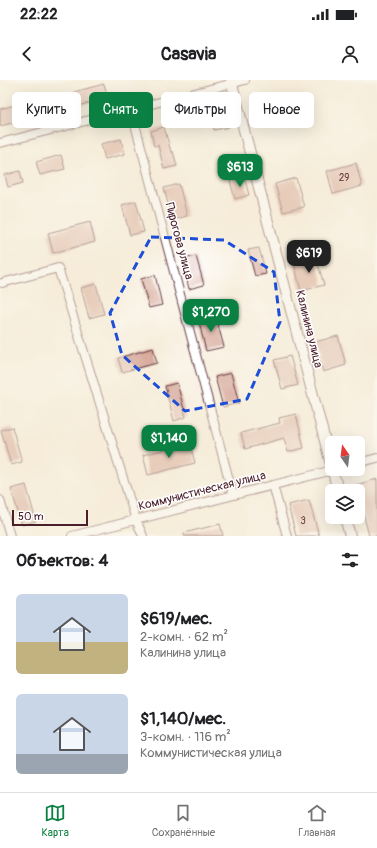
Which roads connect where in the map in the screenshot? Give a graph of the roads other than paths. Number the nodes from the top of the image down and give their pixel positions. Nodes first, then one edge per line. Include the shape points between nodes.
1 (246, 80) edge
2 (232, 82) edge
3 (153, 103) edge
4 (89, 120) edge
5 (136, 128) edge
6 (0, 143) edge
7 (2, 283) dead end
8 (325, 436) edge
9 (377, 458) edge
10 (365, 461) edge
11 (325, 472) edge
12 (273, 485) junction
13 (233, 495) junction
14 (0, 500) edge
15 (136, 520) junction
16 (347, 524) edge
17 (10, 536) edge
18 (72, 536) edge
19 (144, 536) edge
20 (287, 536) edge
21 (350, 536) edge

1 - 2 street
2 - 3 street
2 - 8 street, Калинина улица
4 - 6 street
5 - 13 street, Пирогова улица
7 - 15 street via 58,268
9 - 10 street
11 - 12 street, Коммунистическая улица
12 - 13 street, Коммунистическая улица
12 - 20 street
13 - 15 street, Коммунистическая улица
14 - 17 street
15 - 18 street, Коммунистическая улица
15 - 19 street
16 - 21 street

